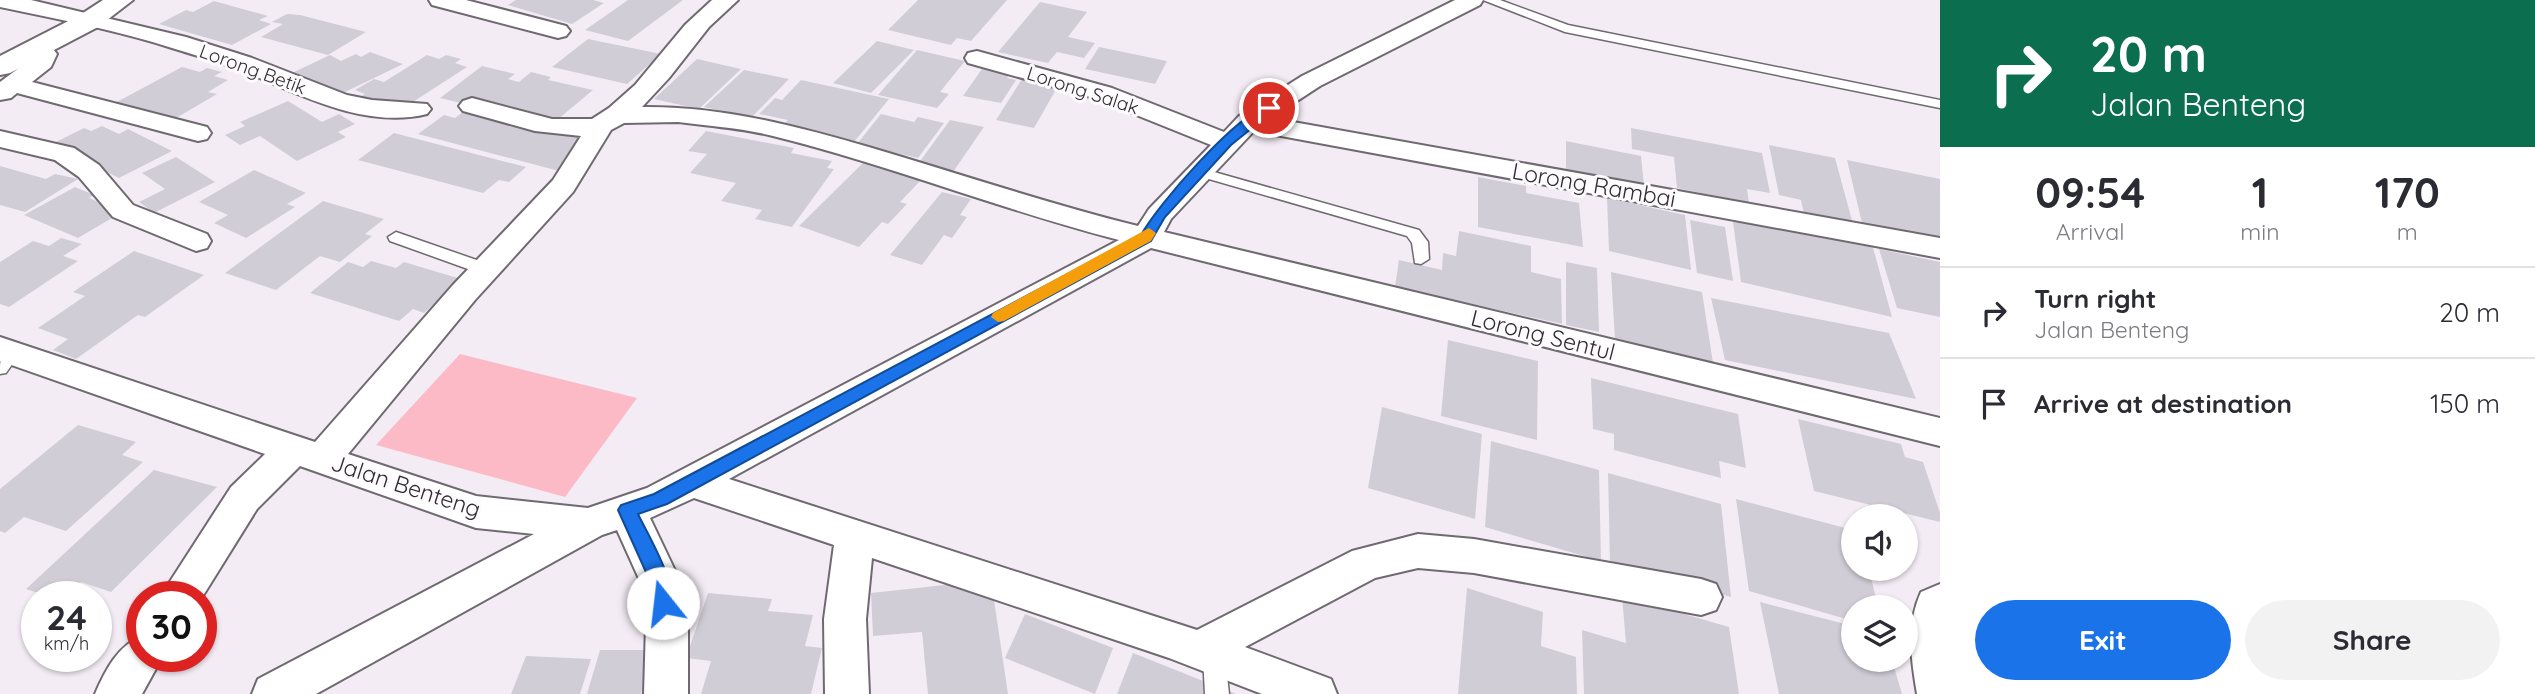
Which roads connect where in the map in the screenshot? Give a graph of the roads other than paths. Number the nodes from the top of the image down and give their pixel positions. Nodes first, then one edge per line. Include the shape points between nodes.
1 (0, 0) edge
2 (120, 0) edge
3 (440, 0) edge
4 (727, 0) edge
5 (1472, 0) edge
6 (1489, 0) edge
7 (89, 21) junction
8 (558, 31) dead end
9 (977, 58) dead end
10 (5, 82) edge
11 (1940, 104) edge
12 (472, 106) dead end
13 (418, 109) dead end
14 (607, 120) junction
15 (1237, 132) junction
16 (198, 133) dead end
17 (0, 139) edge
18 (1200, 172) junction
19 (396, 237) dead end
20 (1146, 238) junction
21 (196, 241) dead end
22 (1940, 248) edge
23 (1421, 259) dead end
24 (485, 269) junction
25 (4, 357) edge
26 (1940, 432) edge
27 (308, 454) junction
28 (690, 482) junction
29 (627, 510) junction
30 (588, 524) junction
31 (855, 534) junction
32 (190, 581) edge
33 (1702, 597) dead end
34 (1940, 602) edge
35 (1210, 667) edge
36 (131, 672) edge
37 (117, 694) edge
38 (274, 694) edge
39 (666, 694) edge
40 (846, 694) edge
41 (1315, 694) edge
42 (1939, 694) edge

1 - 7 street, Lorong Betik
2 - 7 main road
3 - 8 street
4 - 14 street via 688,33 641,93
5 - 15 street, Jalan Benteng via 1311,81
6 - 11 lane via 1565,28
7 - 10 main road via 40,48
7 - 13 street, Lorong Betik via 178,42 340,101 372,108
9 - 15 street, Lorong Salak
10 - 16 street
12 - 14 street, Lorong Sentul via 573,129
14 - 20 street, Lorong Sentul via 678,114 774,128
14 - 24 street via 562,190
15 - 18 street, Jalan Benteng
15 - 22 street, Lorong Rambai
17 - 21 street via 64,154 89,171 123,211
18 - 20 street, Jalan Benteng via 1159,215
18 - 23 lane via 1413,233 1420,242
19 - 24 lane
20 - 26 street, Lorong Sentul
20 - 28 street, Jalan Benteng
24 - 27 street via 386,387
25 - 27 street, Jalan Benteng
27 - 30 street, Jalan Benteng via 476,512
27 - 32 street via 244,498
28 - 29 street, Jalan Benteng
28 - 31 street
29 - 30 street, Jalan Benteng
29 - 39 street via 660,581 667,624
30 - 38 street
31 - 35 street
31 - 40 street via 845,619
33 - 35 street via 1474,556 1418,551 1367,563
34 - 42 street via 1931,649
35 - 41 street
36 - 37 street

